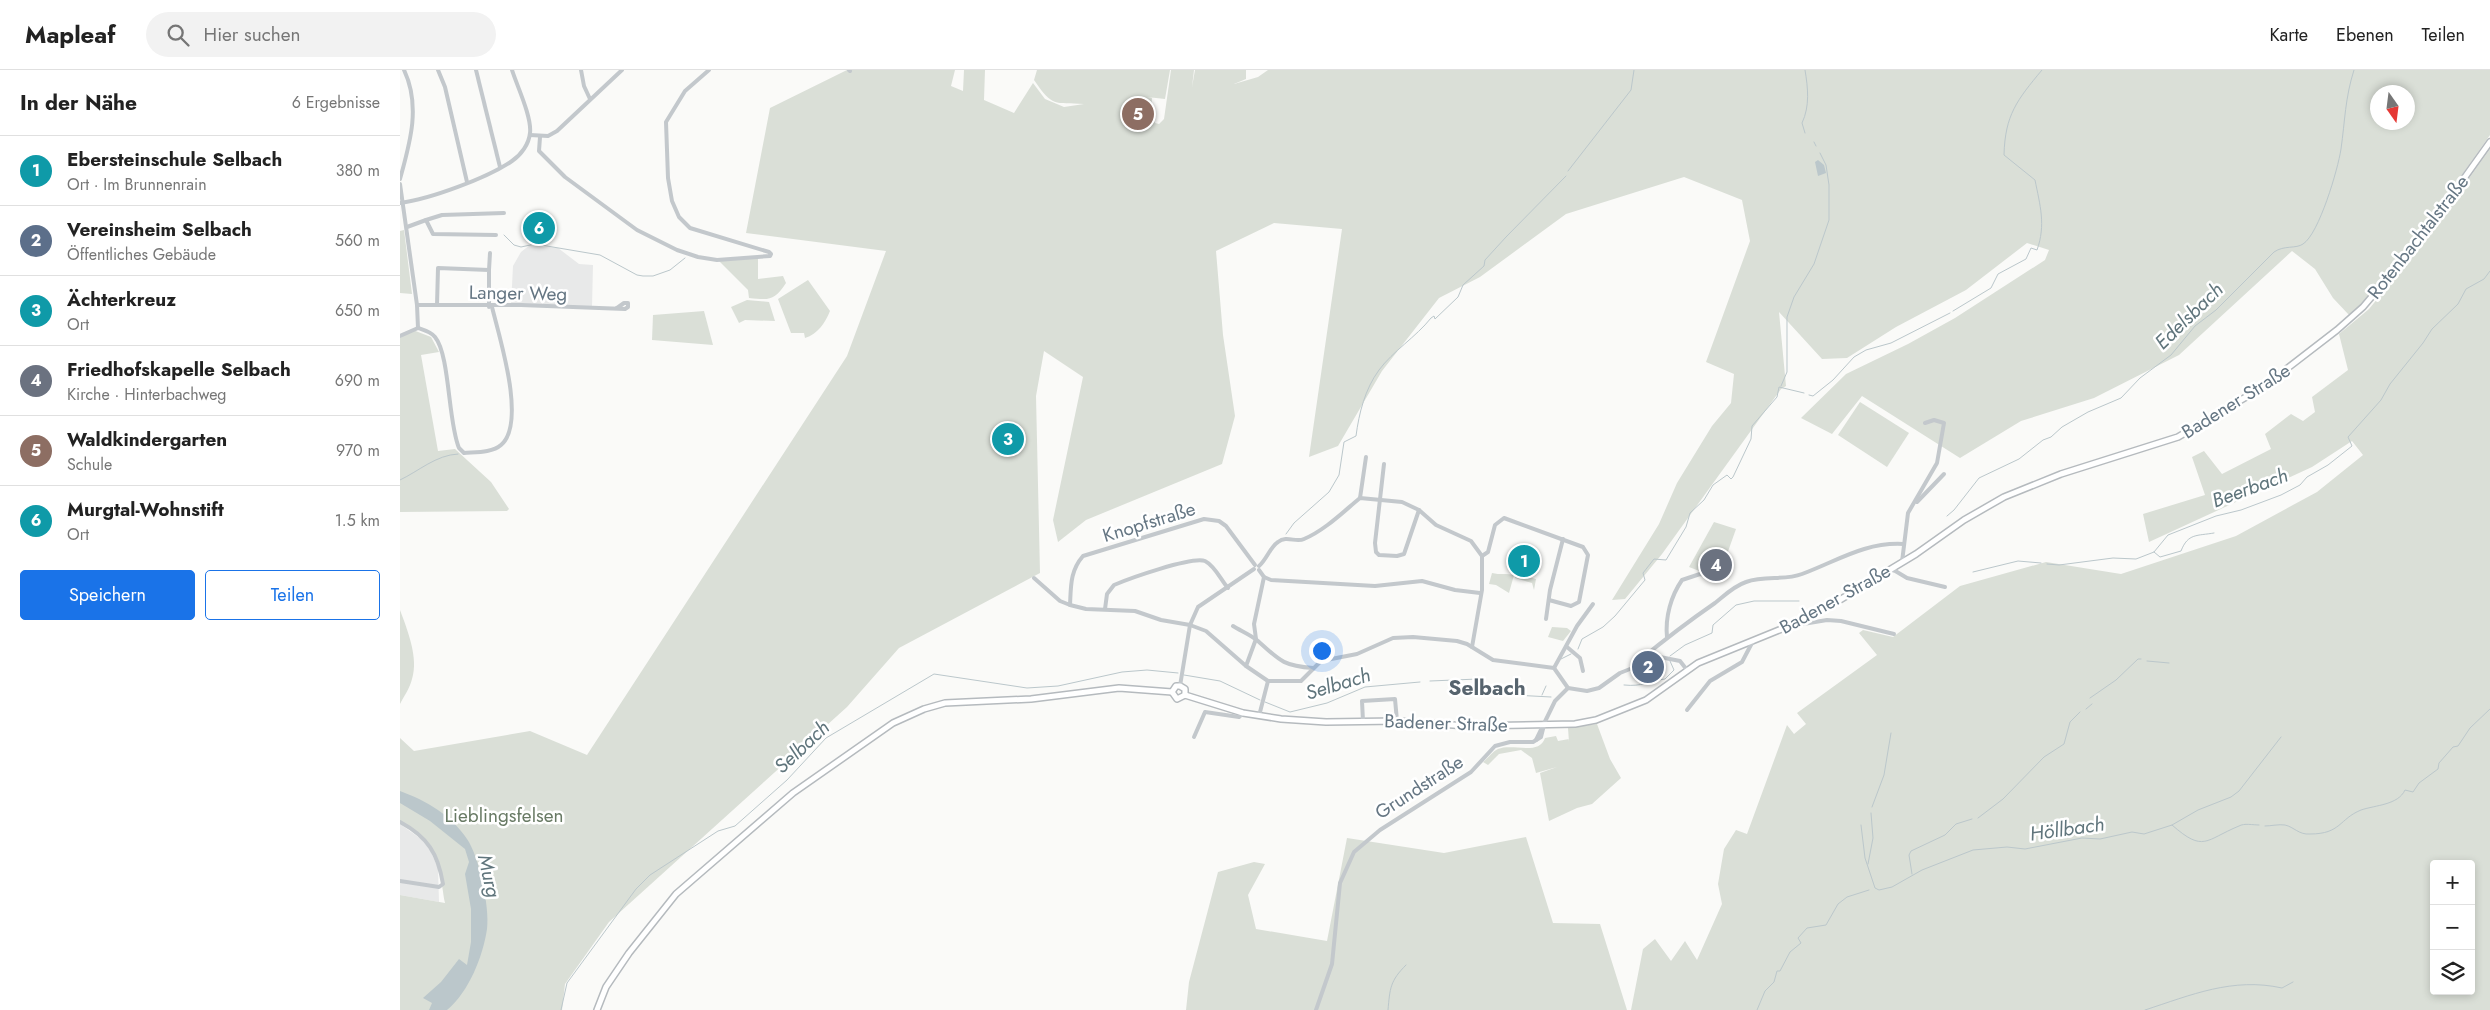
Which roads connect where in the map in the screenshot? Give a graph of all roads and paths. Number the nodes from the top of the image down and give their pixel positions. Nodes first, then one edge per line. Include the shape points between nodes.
1 (404, 70) edge
2 (438, 70) edge
3 (476, 70) edge
4 (512, 70) edge
5 (581, 70) edge
6 (622, 70) edge
7 (709, 70) edge
8 (590, 98) junction
9 (530, 135) junction
10 (540, 137) junction
11 (2490, 142) edge
12 (500, 167) junction
13 (400, 179) edge
14 (467, 182) junction
15 (400, 184) edge
16 (401, 203) edge
17 (504, 213) dead end
18 (426, 220) junction
19 (407, 227) junction
20 (496, 235) dead end
21 (490, 253) dead end
22 (489, 270) junction
23 (417, 305) junction
24 (437, 305) junction
25 (491, 307) junction
26 (2363, 307) joint
27 (618, 308) dead end
28 (418, 328) junction
29 (400, 336) edge
30 (1925, 423) dead end
31 (1366, 457) dead end
32 (1384, 464) dead end
33 (1944, 474) dead end
34 (1360, 498) junction
35 (1379, 498) junction
36 (1911, 507) junction
37 (1419, 510) junction
38 (1563, 539) junction
39 (1903, 544) junction
40 (1482, 556) junction
41 (1902, 562) junction
42 (1257, 567) junction
43 (1892, 569) junction
44 (1714, 575) dead end
45 (1264, 577) junction
46 (1034, 578) dead end
47 (1945, 587) dead end
48 (1228, 588) junction
49 (1480, 594) junction
50 (1549, 600) junction
51 (1594, 604) dead end
52 (1070, 605) junction
53 (1105, 609) junction
54 (1546, 619) dead end
55 (1190, 625) junction
56 (1234, 626) dead end
57 (1789, 626) junction
58 (1894, 634) dead end
59 (1667, 637) junction
60 (1256, 639) junction
61 (1753, 641) junction
62 (1472, 647) junction
63 (1566, 647) junction
64 (1639, 664) junction
65 (1246, 666) junction
66 (1314, 668) junction
67 (1554, 668) junction
68 (1687, 670) junction
69 (1583, 671) dead end
70 (1268, 680) junction
71 (1180, 686) junction
72 (1568, 688) junction
73 (1172, 692) junction
74 (1185, 695) junction
75 (1687, 710) dead end
76 (1243, 713) junction
77 (1259, 716) junction
78 (1363, 721) junction
79 (1397, 721) junction
80 (1544, 725) junction
81 (1194, 737) dead end
82 (400, 822) edge
83 (400, 881) edge
84 (597, 1010) edge
85 (1316, 1010) edge

1 - 13 street via 414,123
2 - 14 street via 445,87
3 - 12 street
4 - 9 street via 529,122
5 - 8 street
6 - 8 street
7 - 10 street via 685,91 666,122 672,201 679,217 690,228 769,252 770,256 733,260 698,257 644,234 553,166 541,154
8 - 10 street via 557,131
9 - 10 street
9 - 12 street via 517,157
11 - 26 main road, Rotenbachtalstraße via 2420,240
12 - 14 street
14 - 16 street
15 - 16 street
16 - 19 street
17 - 18 street via 442,215
18 - 19 street
18 - 20 street via 433,234
19 - 23 street
21 - 22 street
22 - 24 street via 438,268
22 - 25 street
23 - 24 street, Langer Weg
23 - 28 street
24 - 25 street, Langer Weg
25 - 27 street, Langer Weg
25 - 28 street via 512,409 510,432 504,442 492,449 464,453 457,446 439,344 430,333
26 - 41 main road, Badener Straße via 2296,363 2204,424 2178,437 2028,485 1971,516
28 - 29 street
30 - 36 street via 1934,420 1944,423 1937,463
31 - 34 street
32 - 35 street
33 - 36 street
34 - 35 street
34 - 42 street via 1302,541 1285,538 1278,542
35 - 37 street via 1402,502
35 - 37 street via 1374,543 1379,555 1404,554
36 - 39 street
37 - 40 street via 1436,526 1471,541
38 - 40 street via 1504,518 1495,525 1488,552
38 - 50 street
38 - 50 street via 1588,552 1579,602 1571,606
39 - 41 street
39 - 59 street via 1888,543 1864,548 1801,575 1761,578 1732,589
40 - 49 street
41 - 43 main road, Badener Straße
42 - 45 street, Knopfstraße
42 - 48 street
42 - 52 street, Knopfstraße via 1226,526 1219,521 1204,519 1083,556 1072,574
43 - 47 street via 1907,578
43 - 57 main road, Badener Straße via 1838,602
44 - 59 street via 1700,574 1682,580 1671,603
45 - 49 street via 1375,586 1422,581
45 - 60 street via 1254,624
46 - 52 street via 1060,601
48 - 53 street via 1210,565 1192,560 1114,585 1107,594
48 - 55 street via 1198,608
49 - 62 street
50 - 54 street
51 - 63 street
52 - 53 street
53 - 55 street via 1135,612
55 - 65 street via 1206,631
55 - 71 street
56 - 60 street
57 - 58 street via 1841,621
57 - 61 main road, Badener Straße
59 - 64 street
60 - 65 street
60 - 66 street via 1270,655 1284,663
61 - 68 main road, Badener Straße
61 - 75 street via 1742,662 1710,681
62 - 66 street via 1442,639 1393,638 1357,654 1321,661
62 - 67 street via 1493,660
63 - 67 street
63 - 69 street via 1580,658
64 - 68 street via 1660,656 1671,657 1680,661
64 - 72 street via 1599,688
65 - 70 street
66 - 70 street via 1301,681
67 - 72 street
68 - 80 main road, Badener Straße via 1658,693 1596,720
70 - 77 street
71 - 73 main road
71 - 74 main road via 1185,689
72 - 80 street, Grundstraße via 1555,701
73 - 74 main road via 1177,698
73 - 84 main road via 1119,688 1031,699 945,703 892,723 793,793 676,894 606,987
74 - 76 main road, Badener Straße
76 - 77 main road, Badener Straße
76 - 81 street via 1239,717 1206,712
77 - 78 main road, Badener Straße via 1297,721
78 - 79 main road, Badener Straße
78 - 79 street via 1362,702 1395,699
79 - 80 main road, Badener Straße via 1466,726
80 - 85 street, Grundstraße via 1542,735 1536,740 1495,746 1471,772 1369,837 1349,861 1340,883 1332,964
82 - 83 street via 430,846 443,884 439,888

